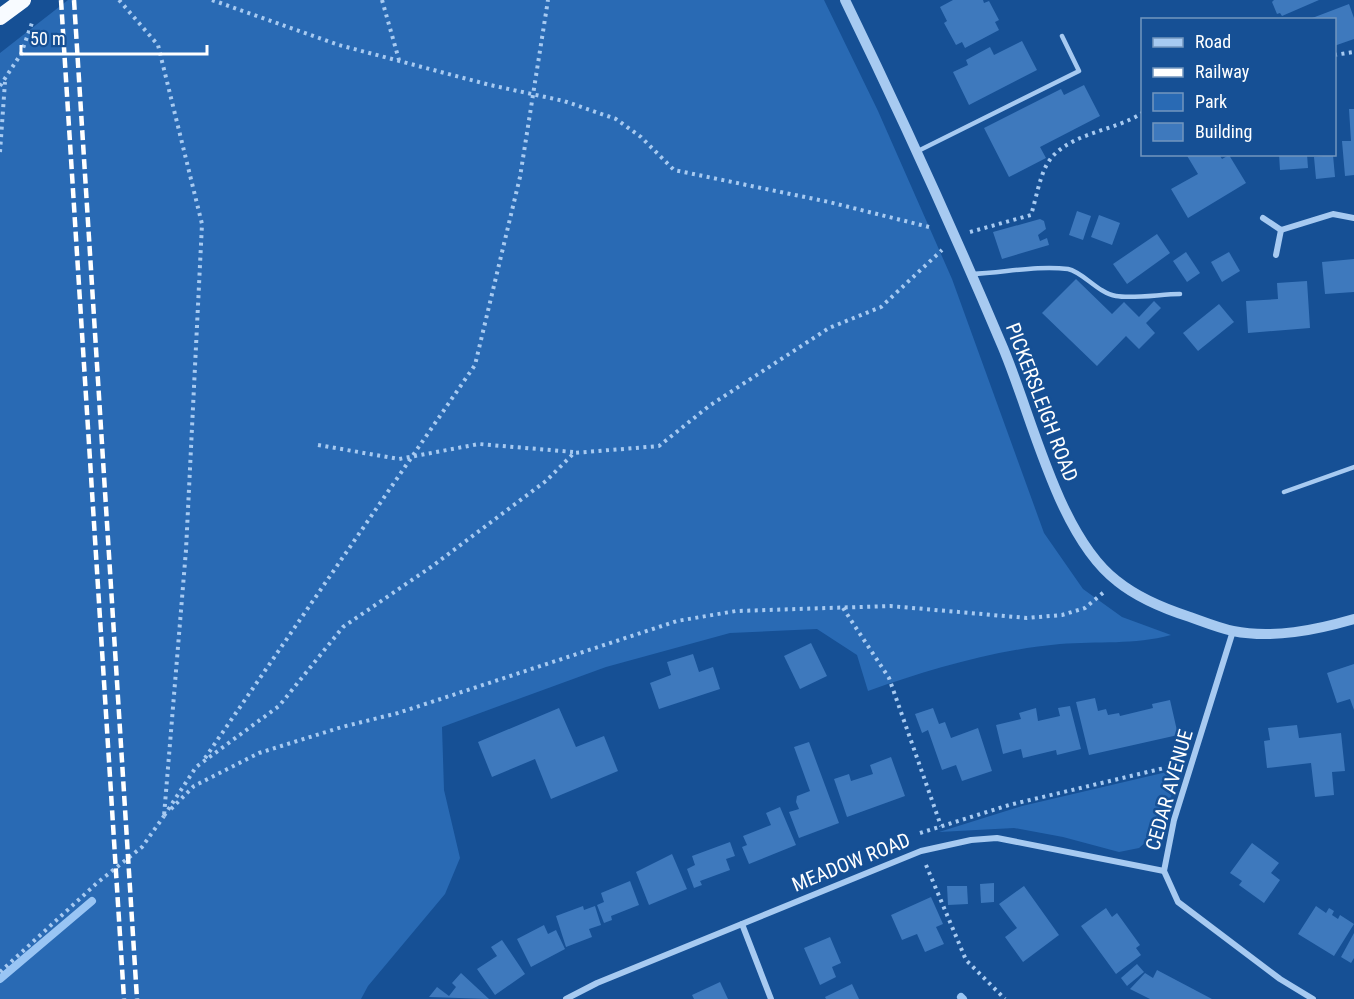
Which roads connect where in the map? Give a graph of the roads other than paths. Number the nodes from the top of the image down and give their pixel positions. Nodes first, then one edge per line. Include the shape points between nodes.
1 (845, 0) edge
2 (29, 5) edge
3 (0, 17) edge
4 (1062, 36) dead end
5 (918, 151) junction
6 (1263, 218) dead end
7 (1354, 218) edge
8 (1281, 230) junction
9 (1276, 255) dead end
10 (972, 274) junction
11 (1180, 294) dead end
12 (1354, 467) edge
13 (1284, 492) dead end
14 (1354, 619) edge
15 (1233, 631) junction
16 (1164, 871) junction
17 (742, 924) junction
18 (566, 999) edge
19 (771, 999) edge
20 (1313, 999) edge

1 - 5 street, PICKERSLEIGH ROAD
2 - 3 highway
4 - 5 lane via 1079,71
5 - 10 street, PICKERSLEIGH ROAD
6 - 8 street
7 - 8 street via 1333,214
8 - 9 street
10 - 11 lane via 1042,268 1071,270 1096,288 1116,296
10 - 15 street, PICKERSLEIGH ROAD via 1010,363 1057,494 1090,552 1117,581 1165,609
12 - 13 lane
14 - 15 street, PICKERSLEIGH ROAD via 1276,634
15 - 16 street, CEDAR AVENUE via 1174,820
16 - 17 street, MEADOW ROAD via 997,838 971,840 921,851
16 - 20 street, CEDAR AVENUE via 1178,902
17 - 18 street, MEADOW ROAD
17 - 19 street

